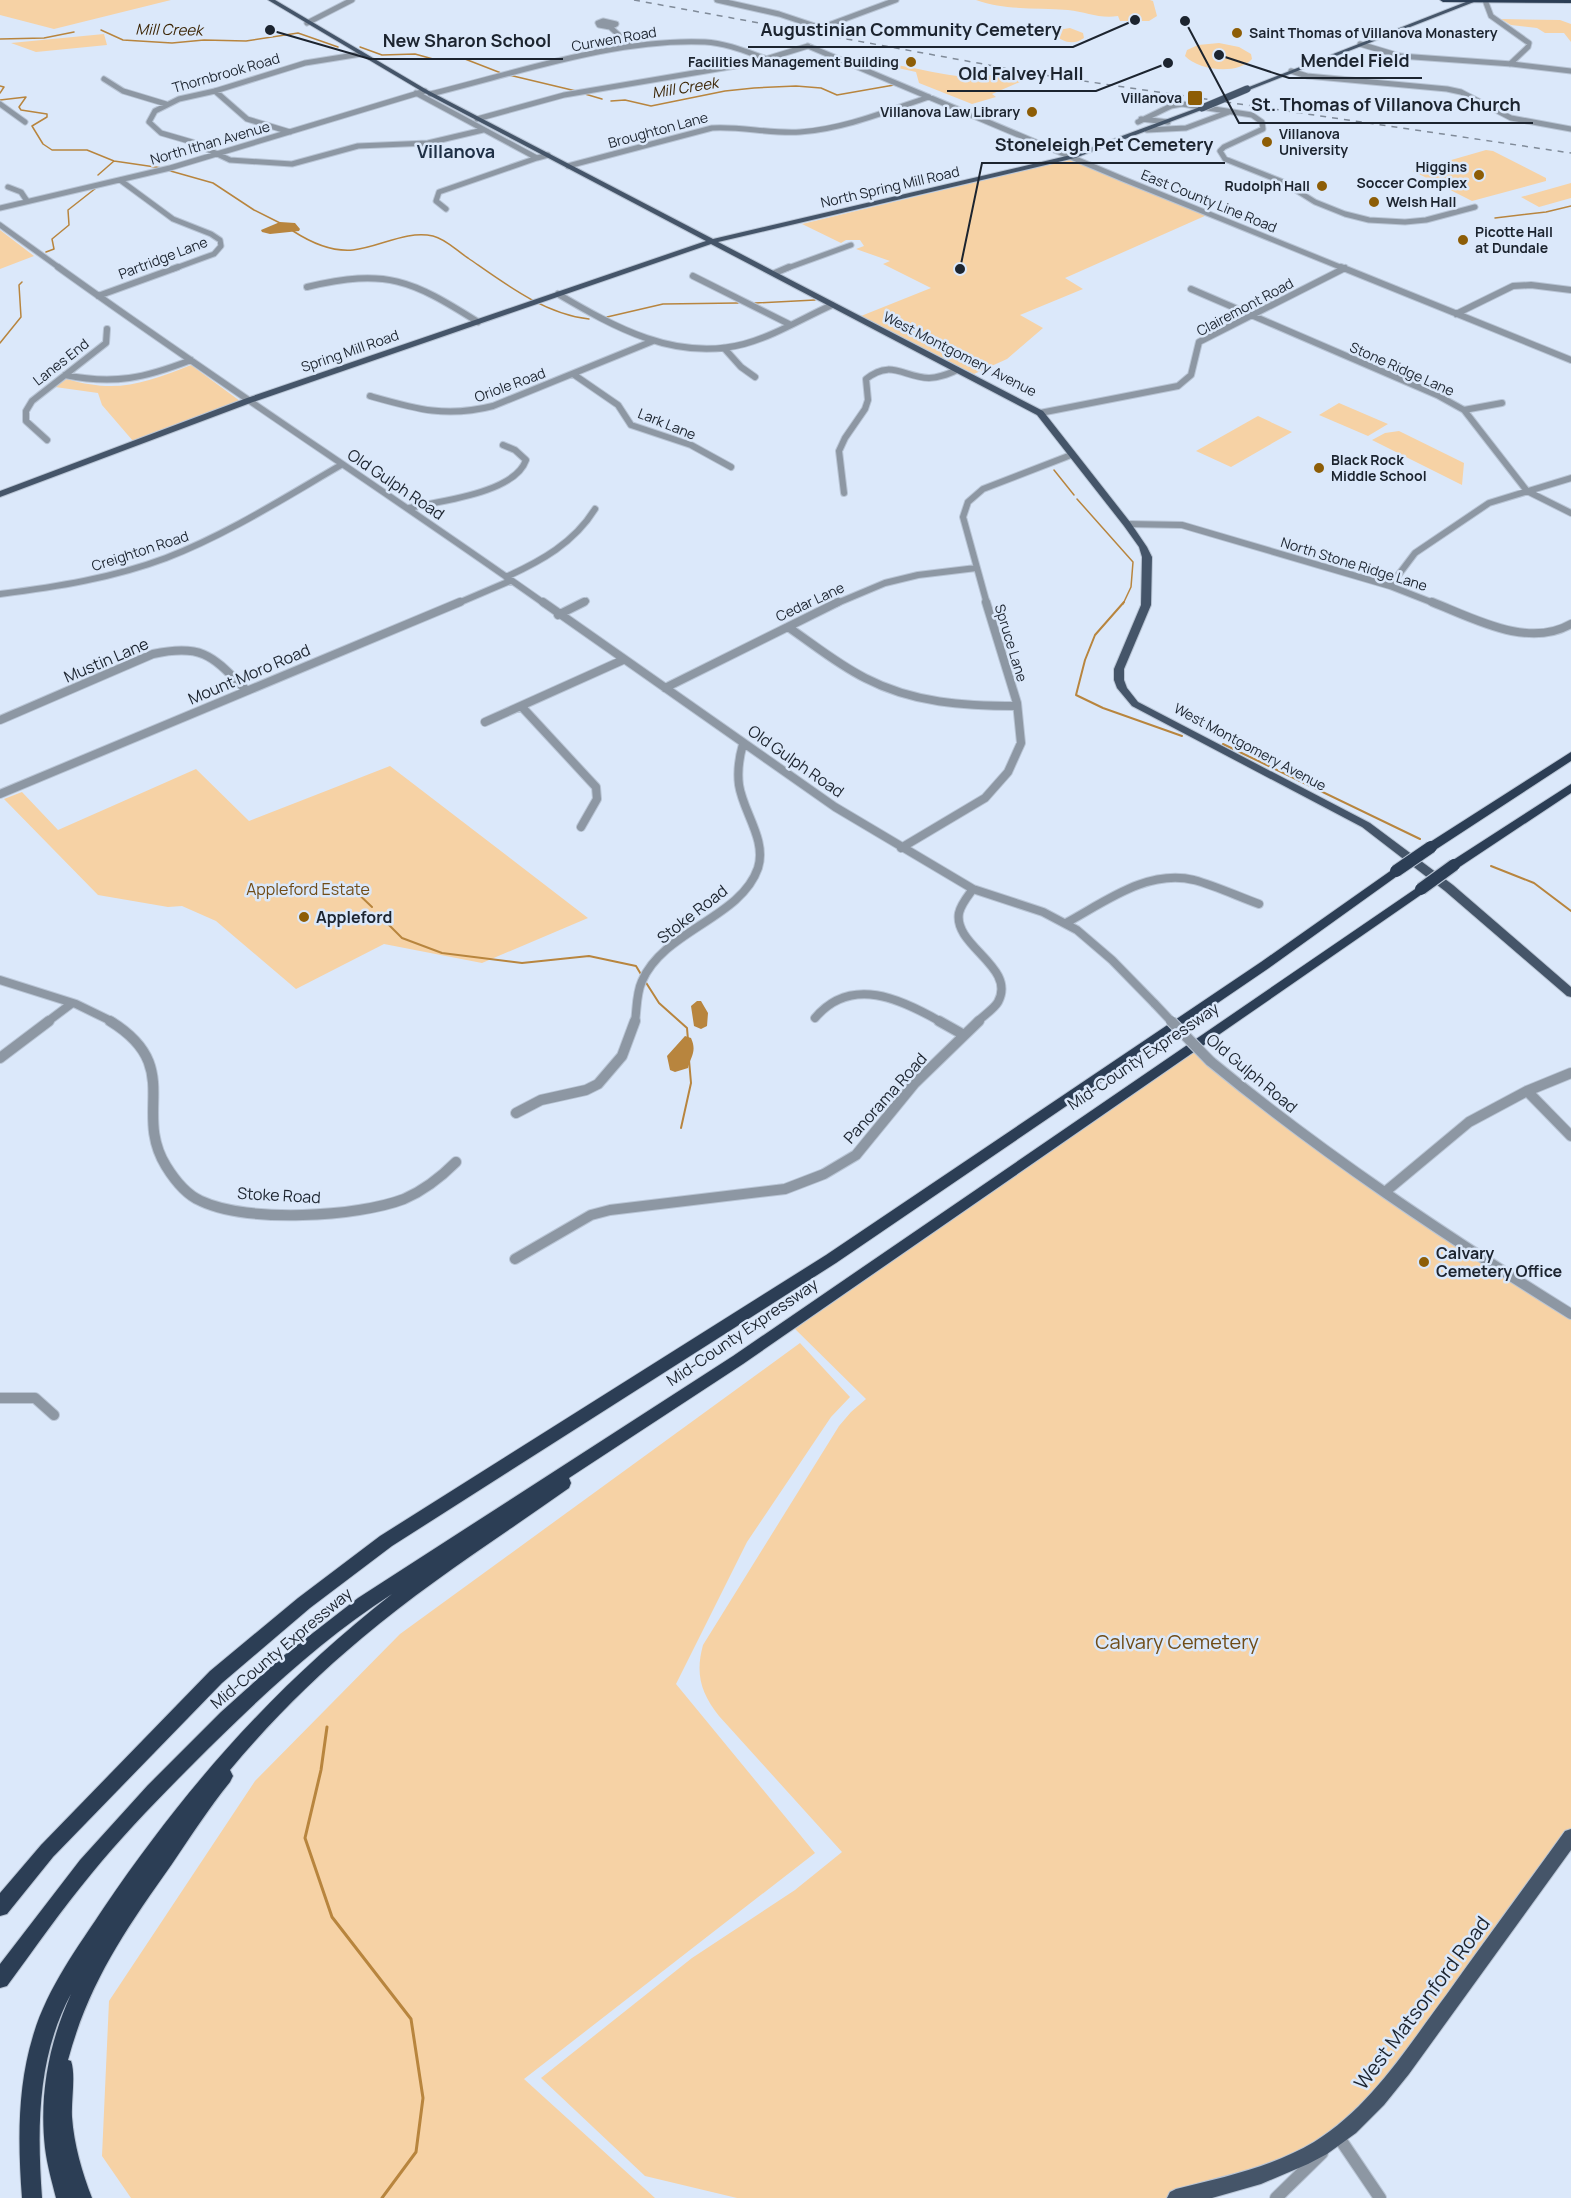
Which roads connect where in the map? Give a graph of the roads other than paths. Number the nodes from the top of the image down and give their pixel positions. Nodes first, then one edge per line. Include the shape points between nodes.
1 (271, 0) edge
2 (352, 0) edge
3 (717, 0) edge
4 (896, 0) edge
5 (1443, 0) edge
6 (1475, 0) edge
7 (1485, 0) edge
8 (1521, 0) edge
9 (1571, 2) edge
10 (307, 23) junction
11 (610, 27) dead end
12 (1360, 44) junction
13 (631, 46) junction
14 (362, 54) junction
15 (767, 59) junction
16 (1510, 64) junction
17 (1291, 71) junction
18 (1571, 71) edge
19 (104, 79) dead end
20 (215, 91) junction
21 (428, 92) junction
22 (416, 93) junction
23 (929, 97) junction
24 (0, 104) edge
25 (166, 104) junction
26 (1231, 111) junction
27 (477, 118) junction
28 (1177, 118) junction
29 (25, 122) dead end
30 (1168, 122) junction
31 (1192, 126) junction
32 (1571, 129) edge
33 (483, 130) junction
34 (1147, 130) junction
35 (290, 132) junction
36 (219, 154) junction
37 (548, 154) junction
38 (1073, 157) junction
39 (537, 158) junction
40 (568, 166) junction
41 (120, 180) junction
42 (8, 187) dead end
43 (27, 201) junction
44 (1475, 207) dead end
45 (0, 208) edge
46 (446, 209) dead end
47 (0, 225) edge
48 (712, 241) junction
49 (851, 245) dead end
50 (1345, 268) junction
51 (775, 273) junction
52 (693, 276) dead end
53 (307, 287) dead end
54 (1191, 289) dead end
55 (1571, 290) edge
56 (558, 294) junction
57 (98, 296) junction
58 (832, 305) junction
59 (1456, 314) junction
60 (1253, 316) junction
61 (478, 322) junction
62 (789, 324) junction
63 (107, 329) dead end
64 (653, 342) junction
65 (724, 348) junction
66 (190, 360) junction
67 (1571, 360) edge
68 (957, 370) junction
69 (573, 374) junction
70 (65, 375) junction
71 (755, 377) dead end
72 (370, 396) dead end
73 (250, 400) junction
74 (1502, 403) dead end
75 (1464, 410) junction
76 (1040, 413) junction
77 (47, 440) dead end
78 (503, 445) dead end
79 (1071, 455) junction
80 (341, 465) junction
81 (730, 467) dead end
82 (1571, 478) edge
83 (1527, 490) junction
84 (844, 493) dead end
85 (0, 494) edge
86 (409, 508) junction
87 (595, 509) dead end
88 (1571, 513) edge
89 (1127, 524) junction
90 (976, 568) junction
91 (508, 579) junction
92 (1390, 586) junction
93 (0, 594) edge
94 (586, 601) dead end
95 (558, 615) junction
96 (1571, 624) edge
97 (788, 627) junction
98 (623, 660) junction
99 (665, 688) junction
100 (247, 691) junction
101 (522, 706) junction
102 (1017, 706) junction
103 (0, 720) edge
104 (485, 722) dead end
105 (743, 744) junction
106 (1571, 756) edge
107 (1571, 788) edge
108 (0, 794) edge
109 (581, 827) dead end
110 (901, 848) junction
111 (973, 889) junction
112 (1259, 904) dead end
113 (1066, 923) junction
114 (0, 980) edge
115 (1571, 993) edge
116 (71, 1004) junction
117 (815, 1018) dead end
118 (964, 1035) junction
119 (0, 1058) edge
120 (1571, 1072) edge
121 (1527, 1091) junction
122 (516, 1113) dead end
123 (1571, 1136) edge
124 (456, 1162) dead end
125 (1385, 1192) junction
126 (515, 1259) dead end
127 (1571, 1314) edge
128 (706, 1381) junction
129 (0, 1398) edge
130 (54, 1414) dead end
131 (314, 1669) junction
132 (1571, 1837) edge
133 (47, 1851) junction
134 (0, 1898) edge
135 (0, 1907) edge
136 (0, 1979) edge
137 (86, 1984) junction
138 (1338, 2136) junction
139 (32, 2198) edge
140 (66, 2198) edge
141 (82, 2198) edge
142 (1176, 2198) edge
143 (1276, 2198) edge
144 (1380, 2198) edge

1 - 10 main road, West Montgomery Avenue
2 - 10 street
3 - 4 street via 779,14 817,28
5 - 6 highway
6 - 7 highway
6 - 12 main road, North Spring Mill Road
7 - 8 highway
7 - 16 street via 1491,16 1529,44
8 - 9 highway
10 - 14 main road, West Montgomery Avenue
11 - 13 street
12 - 16 street via 1400,56
12 - 17 main road, North Spring Mill Road
13 - 15 street, Curwen Road via 707,42
13 - 21 street, Curwen Road
14 - 20 street, Thornbrook Road via 305,63
14 - 21 main road, West Montgomery Avenue
15 - 23 street, East County Line Road via 809,43
15 - 27 street via 564,95
16 - 18 street
17 - 28 main road, North Spring Mill Road, bridge
17 - 32 street via 1307,76 1461,92 1511,118
19 - 25 street via 123,91
20 - 25 street, Thornbrook Road
20 - 35 street via 232,110 251,121
21 - 22 street, North Ithan Avenue
21 - 27 main road, West Montgomery Avenue
22 - 33 street
22 - 35 street, North Ithan Avenue
23 - 38 street, East County Line Road
23 - 40 street, Broughton Lane via 857,122 816,130 712,128
24 - 29 street
25 - 36 street, Thornbrook Road via 150,119 154,129
26 - 30 street via 1182,104 1140,120
26 - 31 street
26 - 44 street via 1258,118 1263,129 1224,147 1220,151 1225,159 1283,182 1345,214 1407,222
27 - 37 main road, West Montgomery Avenue
28 - 30 main road, North Spring Mill Road
28 - 31 street via 1177,124
30 - 34 main road, North Spring Mill Road
31 - 34 street
33 - 36 street via 428,144 358,146 296,164 236,161
33 - 39 street
34 - 38 main road, North Spring Mill Road
35 - 36 street, North Ithan Avenue
36 - 41 street, North Ithan Avenue
37 - 39 street
37 - 40 main road, West Montgomery Avenue
38 - 48 main road, North Spring Mill Road
38 - 50 street, East County Line Road
39 - 46 street via 439,192 436,201
40 - 48 main road, West Montgomery Avenue
41 - 43 street, North Ithan Avenue
41 - 57 street, Partridge Lane via 173,219 220,240 221,246 214,254
42 - 43 street via 21,192
43 - 45 street, North Ithan Avenue
47 - 57 street, Old Gulph Road
48 - 51 main road, West Montgomery Avenue
48 - 56 main road, Spring Mill Road
49 - 51 street
50 - 59 street, East County Line Road
50 - 60 street, Clairemont Road
51 - 58 main road, West Montgomery Avenue
52 - 62 street
53 - 61 street via 340,280 393,280 412,285
54 - 60 street, Stone Ridge Lane
55 - 59 street via 1513,286
56 - 61 main road, Spring Mill Road
56 - 64 street via 592,315
57 - 66 street, Old Gulph Road
58 - 62 street
58 - 68 main road, West Montgomery Avenue
59 - 67 street, East County Line Road
60 - 75 street, Stone Ridge Lane
60 - 76 street, Clairemont Road via 1199,342 1191,378 1178,386
61 - 73 main road, Spring Mill Road
62 - 65 street
63 - 70 street, Lanes End via 106,342
64 - 65 street via 699,349
64 - 69 street, Oriole Road
65 - 71 street
66 - 70 street via 146,378 123,382
66 - 73 street, Old Gulph Road
68 - 76 main road, West Montgomery Avenue
68 - 84 street via 942,377 926,378 907,371 872,372 866,379 869,401 838,453 846,486
69 - 72 street, Oriole Road via 470,412 427,413
69 - 81 street, Lark Lane via 618,405 631,425 691,445
70 - 77 street, Lanes End via 32,401 26,411 26,421
73 - 80 street, Old Gulph Road
73 - 85 main road, Spring Mill Road
74 - 75 street
75 - 83 street, Stone Ridge Lane
76 - 79 main road, West Montgomery Avenue
78 - 86 street via 525,460 525,468 518,476 476,493
79 - 89 main road, West Montgomery Avenue
79 - 90 street, Spruce Lane via 983,489 968,502 963,517
80 - 86 street, Old Gulph Road
80 - 93 street, Creighton Road via 188,549 92,580
82 - 83 street
83 - 88 street, Stone Ridge Lane
83 - 92 street via 1489,503 1415,553
86 - 91 street, Old Gulph Road
87 - 91 street, Mount Moro Road via 587,525 545,558
89 - 92 street, North Stone Ridge Lane via 1182,525
89 - 115 main road, West Montgomery Avenue via 1147,557 1148,584 1146,605 1119,669 1118,680 1126,696 1366,825 1449,888
90 - 97 street, Cedar Lane via 885,583
90 - 102 street, Spruce Lane
91 - 95 street, Old Gulph Road
91 - 100 street, Mount Moro Road
92 - 96 street, North Stone Ridge Lane via 1505,630 1536,633
94 - 95 street
95 - 98 street, Old Gulph Road
97 - 99 street, Cedar Lane
97 - 102 street via 863,677 915,699 972,706
98 - 99 street, Old Gulph Road
98 - 101 street
99 - 105 street, Old Gulph Road
100 - 103 street, Mustin Lane via 208,653 172,649
100 - 108 street, Mount Moro Road
101 - 104 street
101 - 109 street via 596,787 597,799
102 - 110 street, Spruce Lane via 1021,743 1008,772 985,798
105 - 110 street, Old Gulph Road
105 - 122 street, Stoke Road via 736,764 737,787 760,850 759,869 743,893 668,949 644,978 634,1025 619,1063 596,1086 546,1098
106 - 133 highway, Mid-County Expressway, bridge via 1431,847 1265,965 831,1259 386,1540 216,1677
107 - 128 highway, Mid-County Expressway, bridge
110 - 111 street, Old Gulph Road
111 - 113 street, Old Gulph Road
111 - 118 street, Panorama Road via 959,910 961,928 996,970 1002,989 998,1002
112 - 113 street via 1192,880 1172,877 1138,886
113 - 125 street, Old Gulph Road, bridge via 1104,953 1210,1061 1253,1098
114 - 116 street
116 - 119 street
116 - 124 street, Stoke Road via 109,1018 147,1052 153,1080 156,1146 175,1178 201,1201 250,1212 297,1214 370,1209 426,1189
117 - 118 street via 829,1004 841,999 882,996 904,1002
118 - 126 street, Panorama Road via 914,1084 856,1155 824,1174 785,1190 591,1215
120 - 121 street
121 - 123 street
121 - 125 street via 1458,1129
125 - 127 street, Old Gulph Road
128 - 131 highway via 398,1599
128 - 136 highway, Mid-County Expressway via 364,1603 288,1663 154,1791 86,1866
129 - 130 street via 35,1398
131 - 137 highway via 307,1683 214,1790 126,1913
131 - 139 highway via 250,1733 187,1807 127,1889 61,1991 39,2051 30,2109
132 - 138 main road, West Matsonford Road via 1387,2089
133 - 134 highway
133 - 135 highway, Mid-County Expressway
137 - 140 highway via 64,2029 51,2103 52,2136
137 - 141 highway via 71,2030 61,2106 64,2140
138 - 142 main road, West Matsonford Road via 1259,2176
138 - 143 street
138 - 144 street

